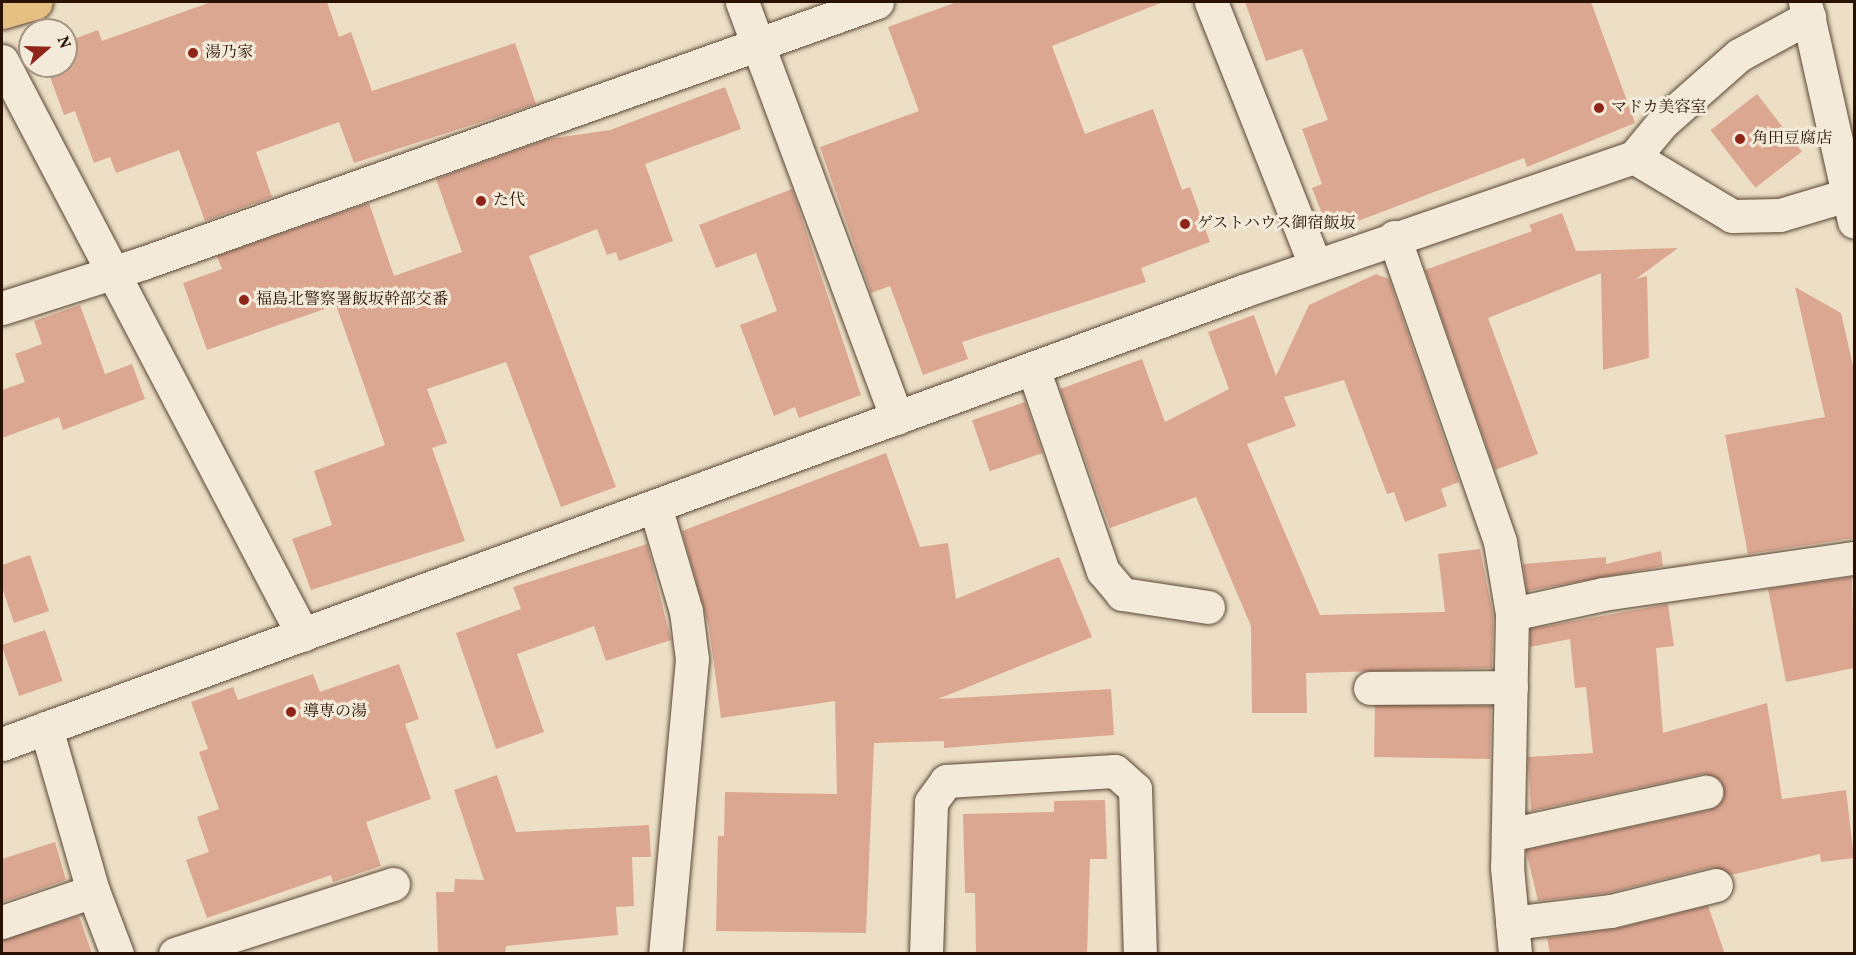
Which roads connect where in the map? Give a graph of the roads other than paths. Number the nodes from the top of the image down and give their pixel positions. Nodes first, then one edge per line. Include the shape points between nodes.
1 (36, 2) edge
2 (742, 2) edge
3 (877, 2) edge
4 (1211, 2) edge
5 (1807, 9) edge
6 (2, 12) edge
7 (758, 42) junction
8 (2, 62) edge
9 (1634, 158) junction
10 (1852, 203) edge
11 (1394, 237) junction
12 (1315, 265) junction
13 (109, 273) junction
14 (2, 308) edge
15 (1033, 368) junction
16 (897, 418) junction
17 (655, 506) junction
18 (1854, 558) edge
19 (1208, 607) dead end
20 (1512, 614) junction
21 (303, 635) junction
22 (1511, 687) junction
23 (1370, 688) dead end
24 (46, 728) junction
25 (2, 744) edge
26 (1706, 792) dead end
27 (1508, 835) junction
28 (393, 884) dead end
29 (1716, 885) dead end
30 (93, 891) junction
31 (2, 922) edge
32 (1514, 938) edge
33 (117, 954) edge
34 (175, 954) edge
35 (665, 954) edge
36 (926, 954) edge
37 (1140, 954) edge

1 - 6 highway
2 - 7 street
3 - 7 street
4 - 12 street
5 - 9 street via 1739,55 1663,122
5 - 10 street
7 - 13 street
7 - 16 street
8 - 13 street
9 - 10 street via 1732,216 1780,215
9 - 11 street
11 - 12 street
11 - 20 street via 1500,542
12 - 15 street
13 - 14 street
13 - 21 street
15 - 16 street
15 - 19 street via 1103,571 1122,594
16 - 17 street
17 - 21 street
17 - 35 street via 686,611 692,660
18 - 20 street via 1603,594
20 - 22 street
21 - 24 street
22 - 23 street
22 - 27 street
24 - 25 street
24 - 30 street
26 - 27 street
27 - 32 street
28 - 34 street
29 - 32 street
30 - 31 street
30 - 33 street
36 - 37 street via 931,802 946,782 1115,771 1135,789

